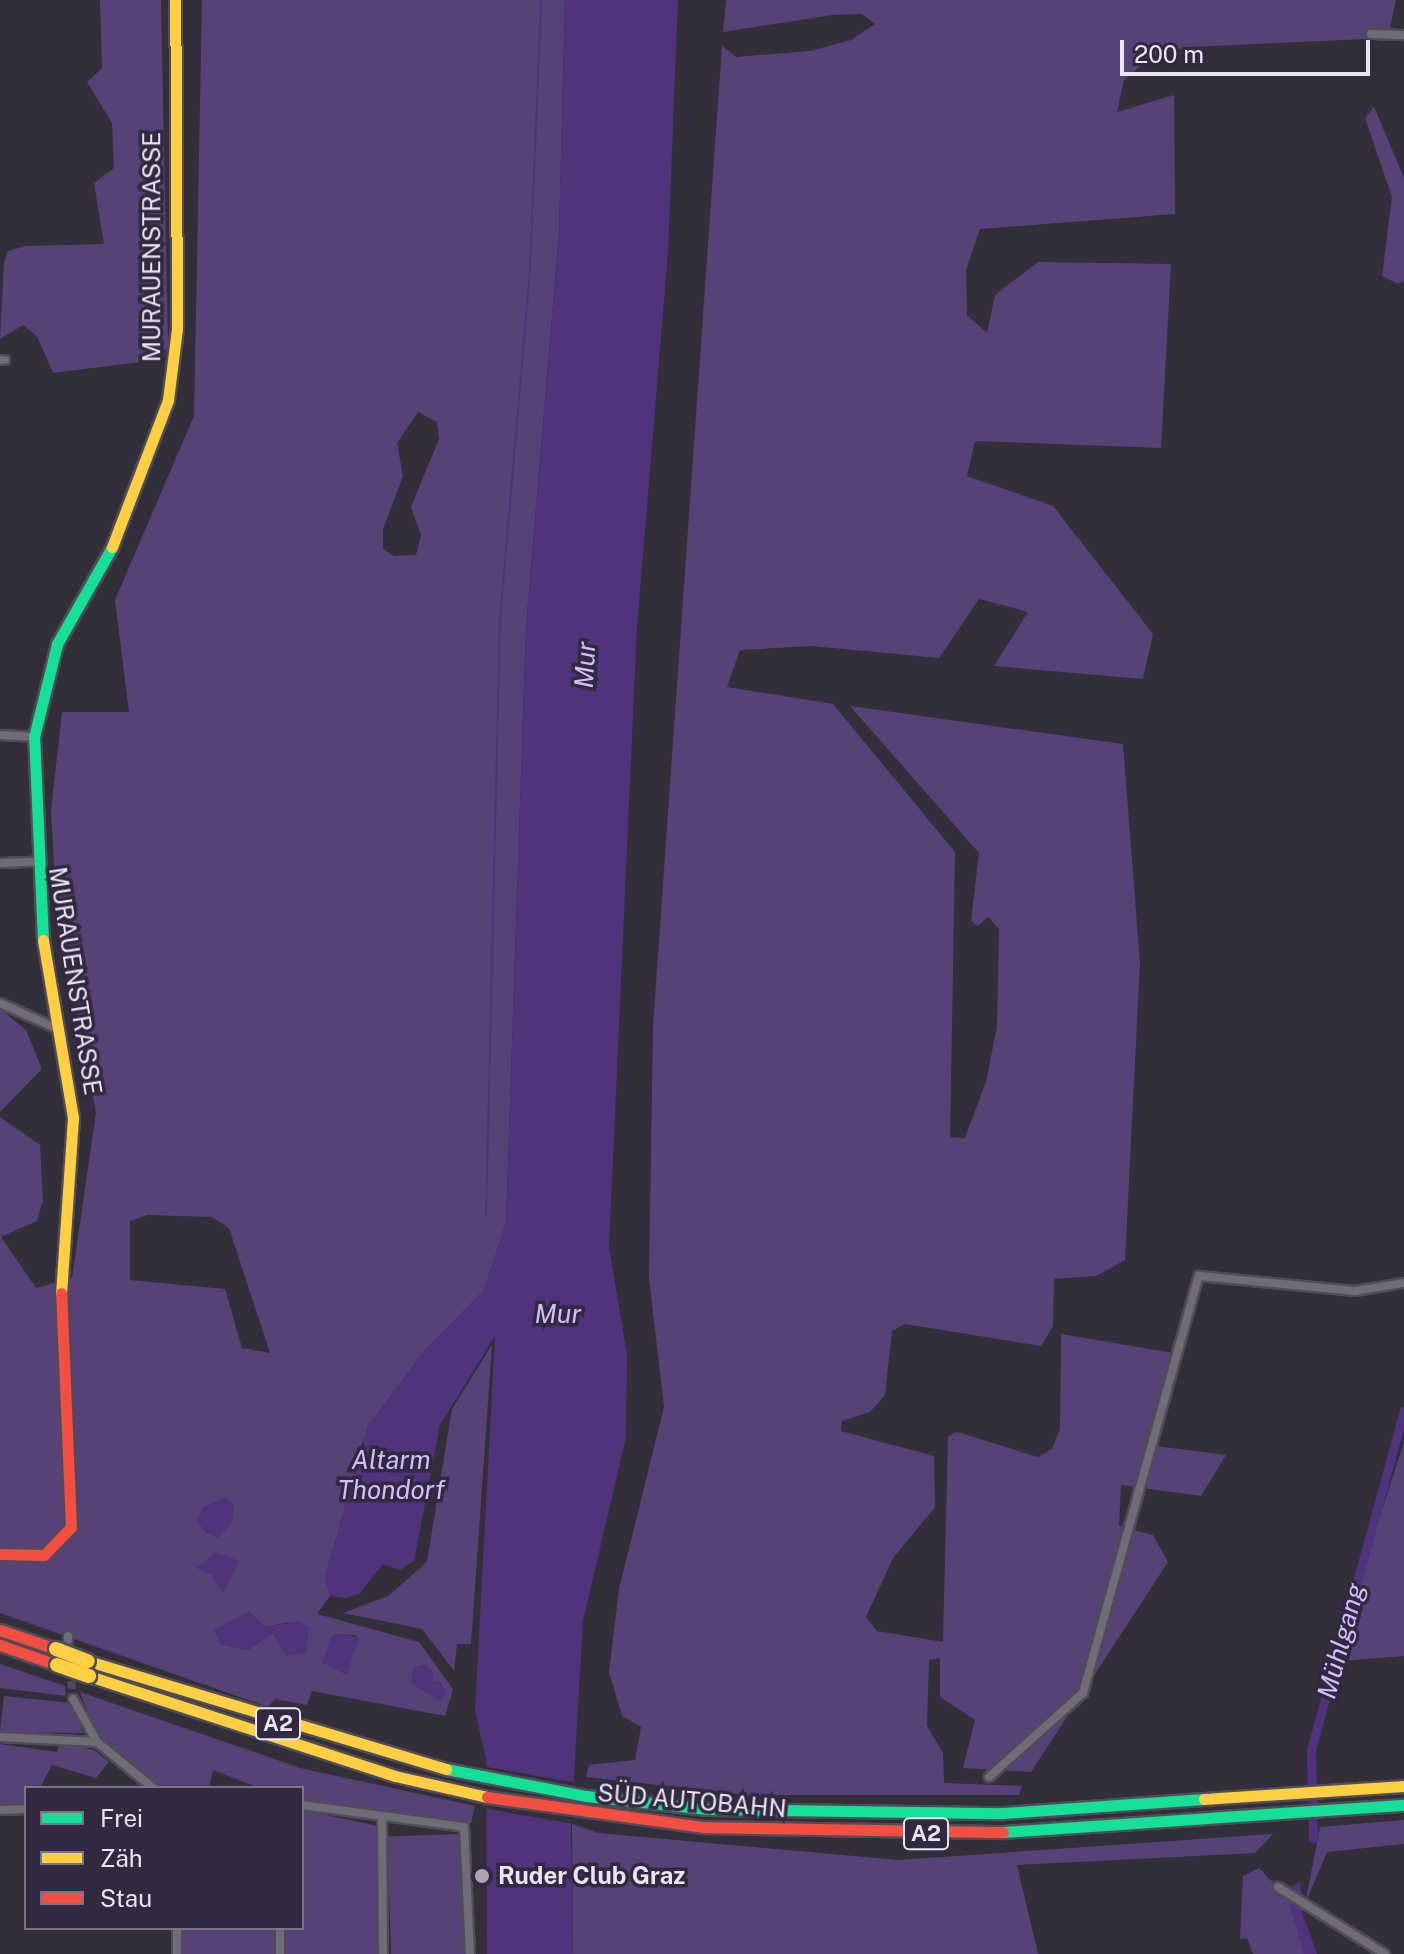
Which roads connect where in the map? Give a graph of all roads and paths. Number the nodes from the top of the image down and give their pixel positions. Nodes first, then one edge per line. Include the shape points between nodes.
1 (175, 0) edge
2 (1371, 34) dead end
3 (1404, 35) edge
4 (0, 735) edge
5 (34, 737) junction
6 (34, 862) junction
7 (0, 863) edge
8 (0, 1003) edge
9 (60, 1030) junction
10 (1404, 1283) edge
11 (0, 1554) edge
12 (0, 1630) edge
13 (0, 1645) edge
14 (73, 1699) tunnel mouth
15 (0, 1737) edge
16 (97, 1742) junction
17 (989, 1777) dead end
18 (151, 1786) edge
19 (1404, 1786) edge
20 (304, 1805) edge
21 (1404, 1805) edge
22 (24, 1809) edge
23 (0, 1810) edge
24 (382, 1819) junction
25 (1278, 1887) dead end
26 (177, 1930) edge
27 (280, 1930) edge
28 (177, 1954) edge
29 (280, 1954) edge
30 (383, 1954) edge
31 (470, 1954) edge
32 (1385, 1954) edge

1 - 5 main road, MURAUENSTRASSE via 178,292 168,400 130,515 57,644
2 - 3 street
4 - 5 street
5 - 6 main road, MURAUENSTRASSE
6 - 7 street
6 - 9 main road, MURAUENSTRASSE
8 - 9 street
9 - 11 main road, MURAUENSTRASSE via 73,1118 60,1311 71,1527 44,1555
10 - 17 street via 1355,1291 1199,1276 1083,1693
12 - 19 main road, SÜD AUTOBAHN / A2, bridge via 64,1642 88,1661 334,1741 472,1776 586,1796 707,1809 911,1815
13 - 21 main road, SÜD AUTOBAHN / A2, bridge via 331,1759 471,1794 584,1814 893,1834
14 - 16 street
15 - 16 street
16 - 18 street
20 - 24 street
22 - 23 street
24 - 30 street
24 - 31 street via 466,1829
25 - 32 street via 1289,1899
26 - 28 street
27 - 29 street

